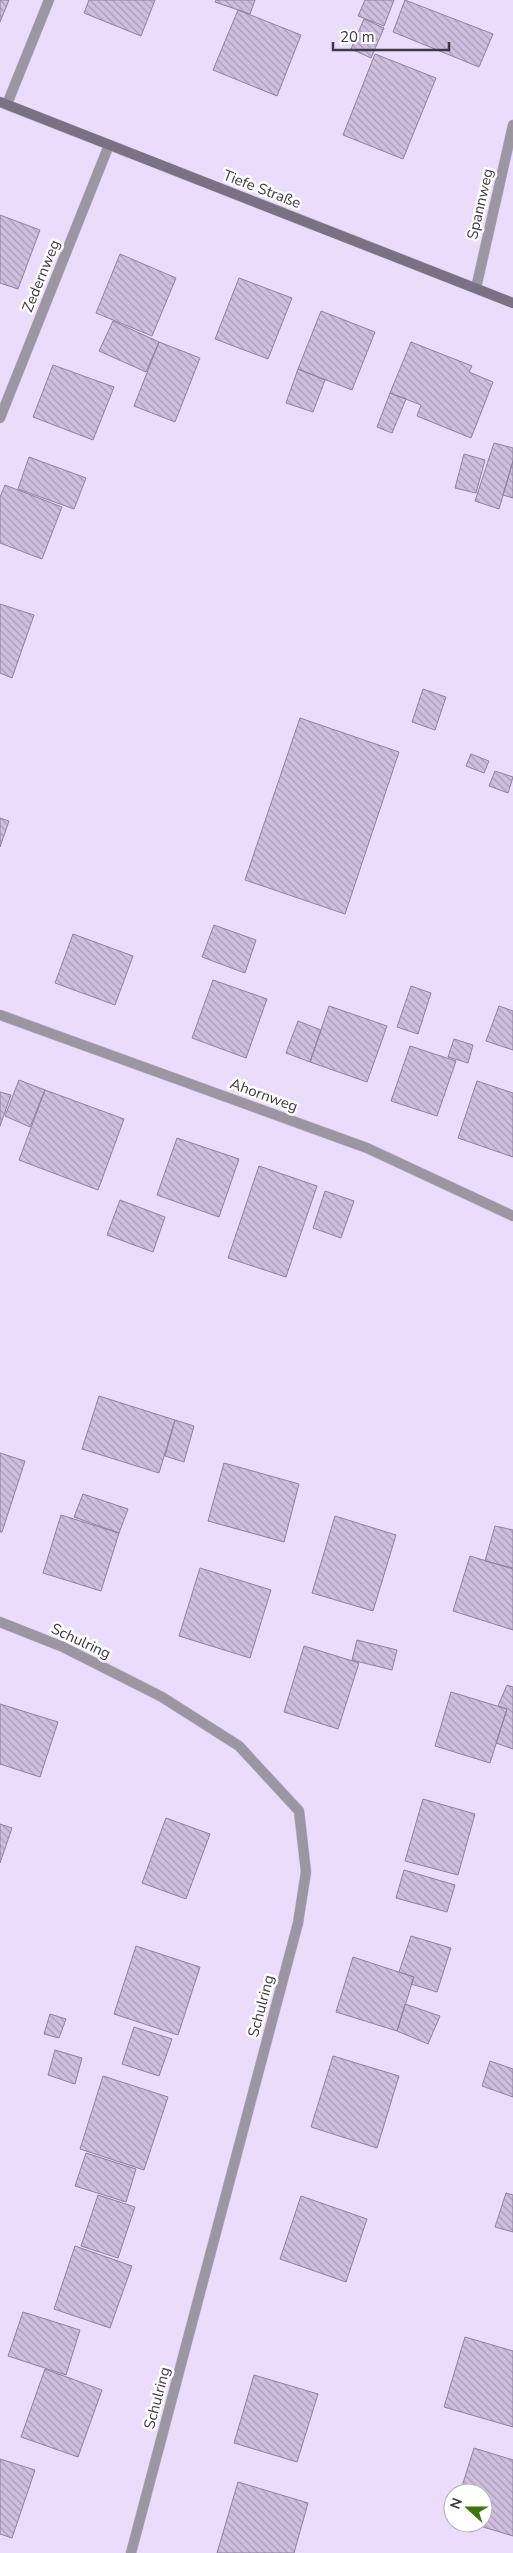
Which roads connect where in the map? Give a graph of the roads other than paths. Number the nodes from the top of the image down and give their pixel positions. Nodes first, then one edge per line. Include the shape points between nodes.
1 (50, 0) edge
2 (3, 103) edge
3 (513, 125) edge
4 (110, 146) junction
5 (476, 288) junction
6 (513, 303) edge
7 (0, 418) edge
8 (0, 1015) edge
9 (513, 1216) edge
10 (0, 1622) edge
11 (131, 2553) edge

1 - 2 street
2 - 4 main road, Tiefe Straße
3 - 5 street, Spannweg
4 - 5 main road, Tiefe Straße
4 - 7 street, Zedernweg
5 - 6 main road, Tiefe Straße
8 - 9 street, Ahornweg via 367,1148
10 - 11 street, Schulring via 63,1647 177,1707 239,1746 299,1811 306,1872 298,1923

